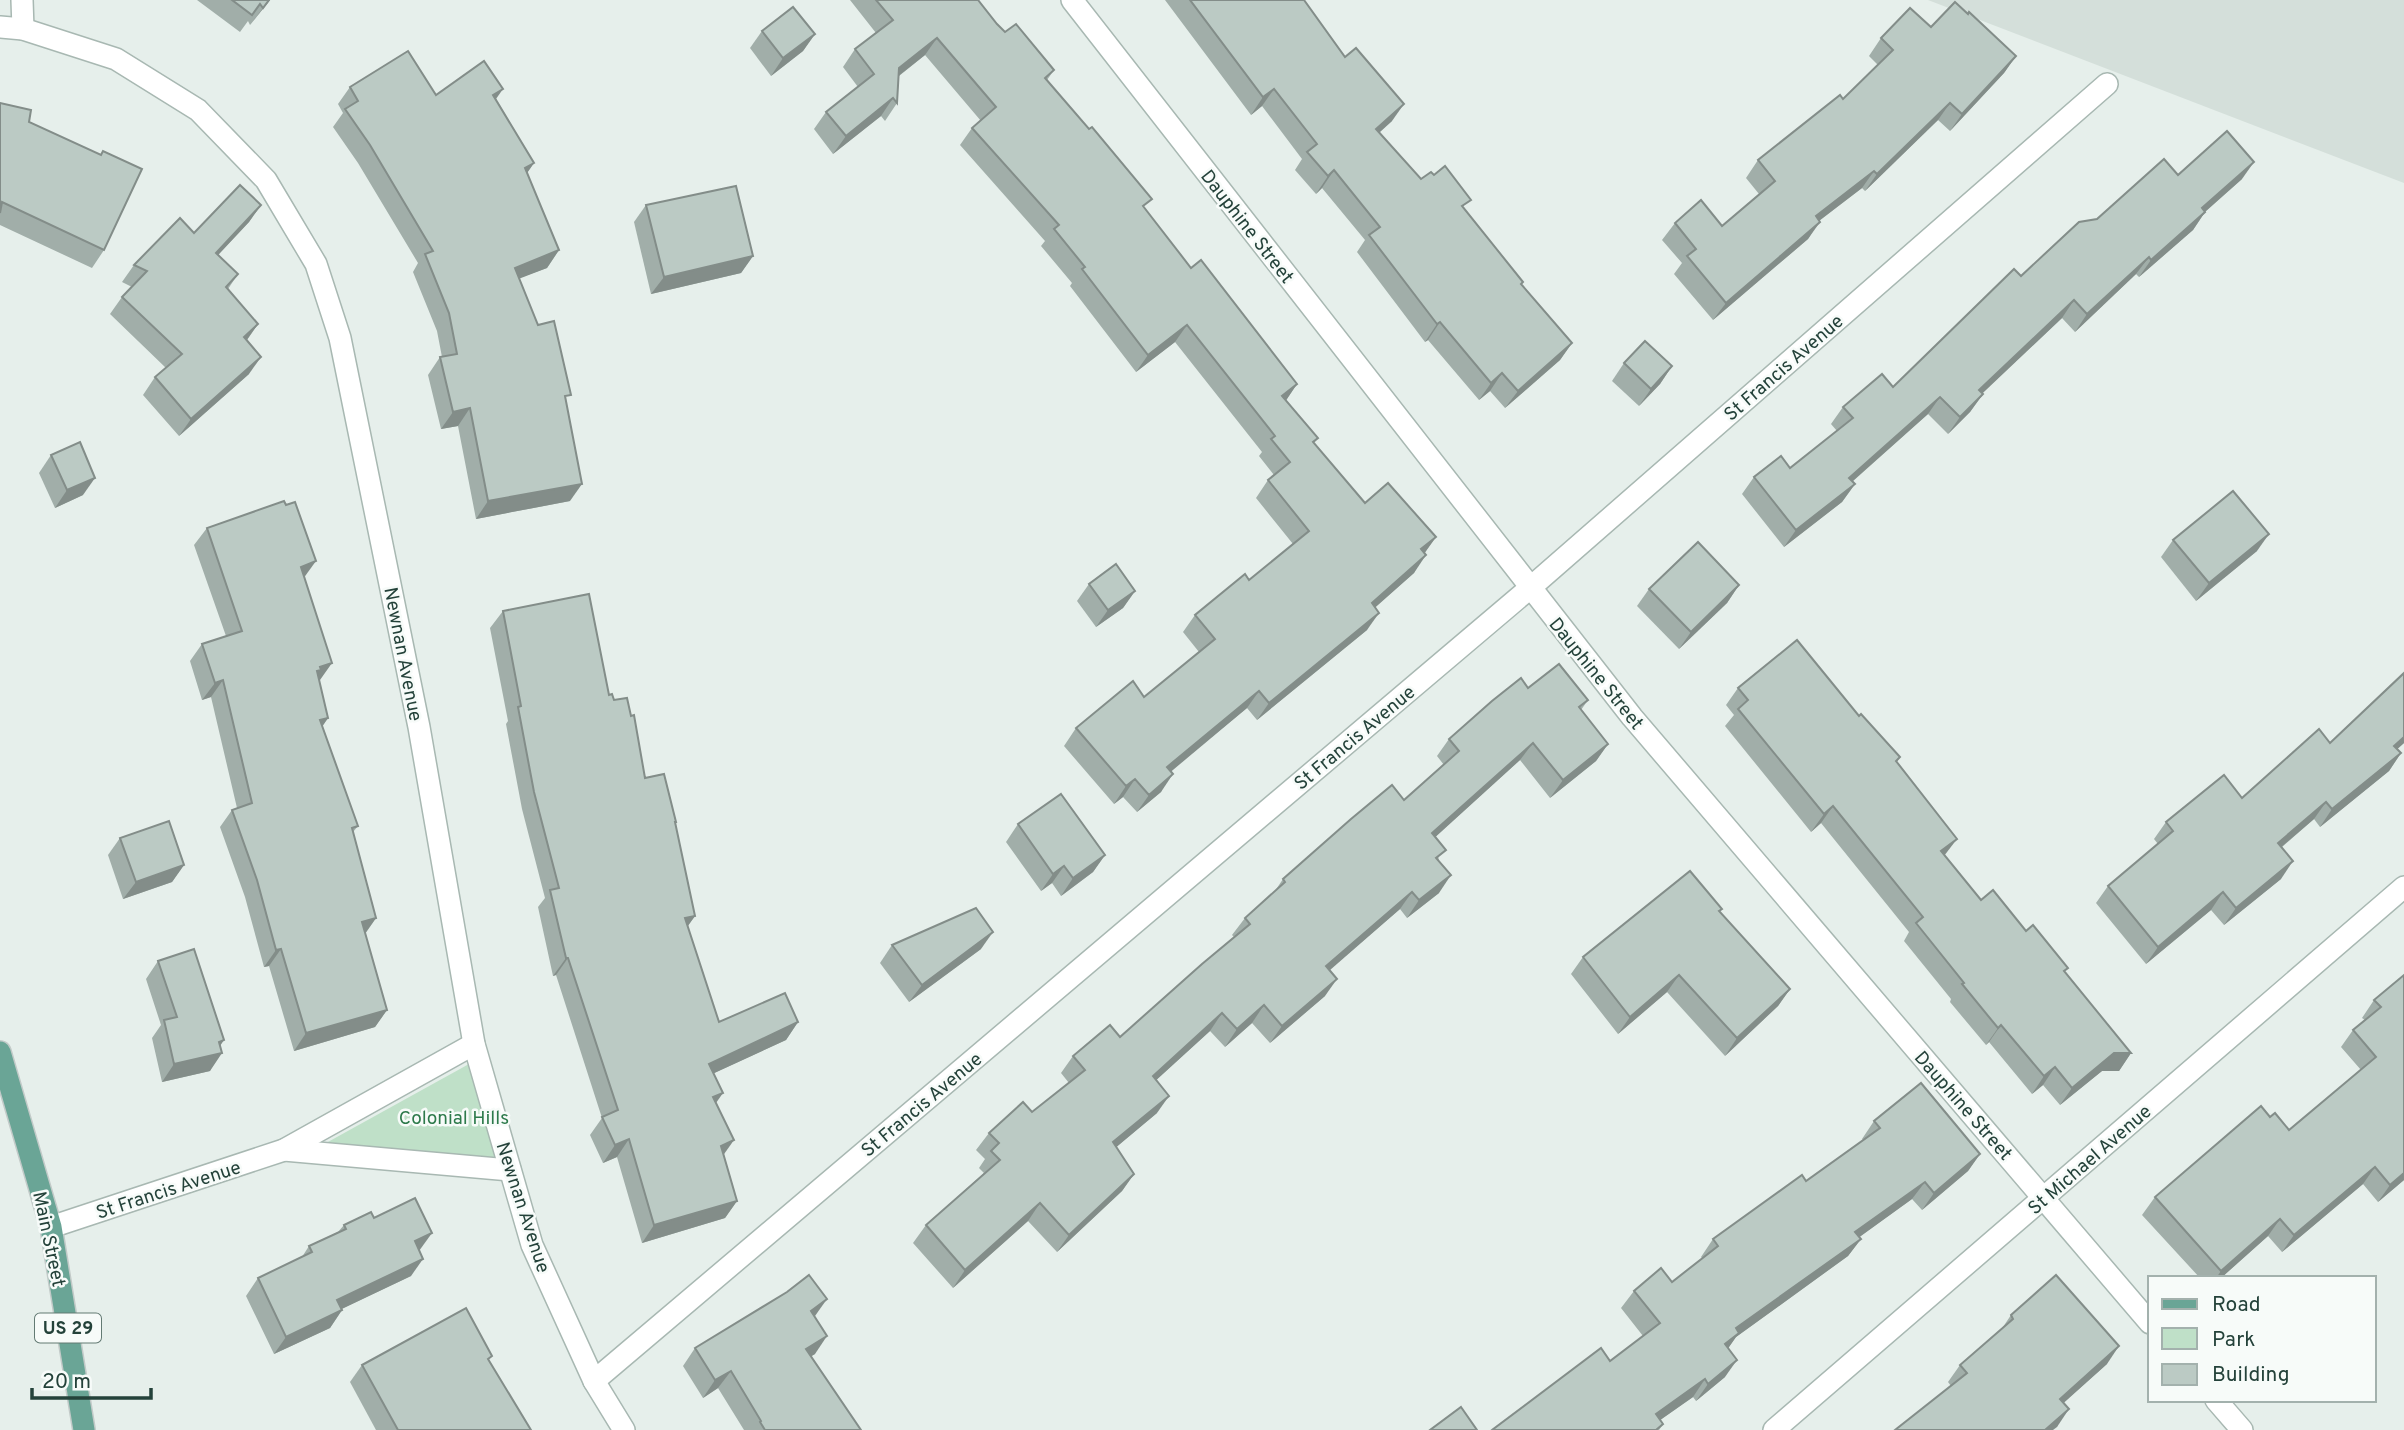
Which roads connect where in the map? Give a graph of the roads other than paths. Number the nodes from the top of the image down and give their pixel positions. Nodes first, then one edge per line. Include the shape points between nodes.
1 (22, 0) edge
2 (1072, 0) edge
3 (0, 27) edge
4 (23, 29) junction
5 (2107, 85) dead end
6 (1530, 588) junction
7 (2404, 887) edge
8 (474, 1044) junction
9 (0, 1052) edge
10 (285, 1150) junction
11 (510, 1170) junction
12 (2043, 1198) junction
13 (51, 1227) junction
14 (2148, 1321) edge
15 (594, 1381) junction
16 (2218, 1402) edge
17 (84, 1430) edge
18 (624, 1430) edge
19 (1774, 1430) edge
20 (2242, 1430) edge

1 - 4 street
2 - 6 street, Dauphine Street
3 - 4 street, Newnan Avenue
4 - 8 street, Newnan Avenue via 116,59 198,110 266,180 316,264 340,338 419,727
5 - 6 street, St Francis Avenue
6 - 12 street, Dauphine Street via 1632,717
6 - 15 street, St Francis Avenue
7 - 12 street, St Michael Avenue
8 - 10 street
8 - 11 street, Newnan Avenue
9 - 13 main road, Main Street / US 29
10 - 11 street
10 - 13 street, St Francis Avenue
11 - 15 street, Newnan Avenue via 532,1245
12 - 14 street, Dauphine Street
12 - 19 street, St Michael Avenue
13 - 17 main road, Main Street / US 29
15 - 18 street, Newnan Avenue
16 - 20 street

